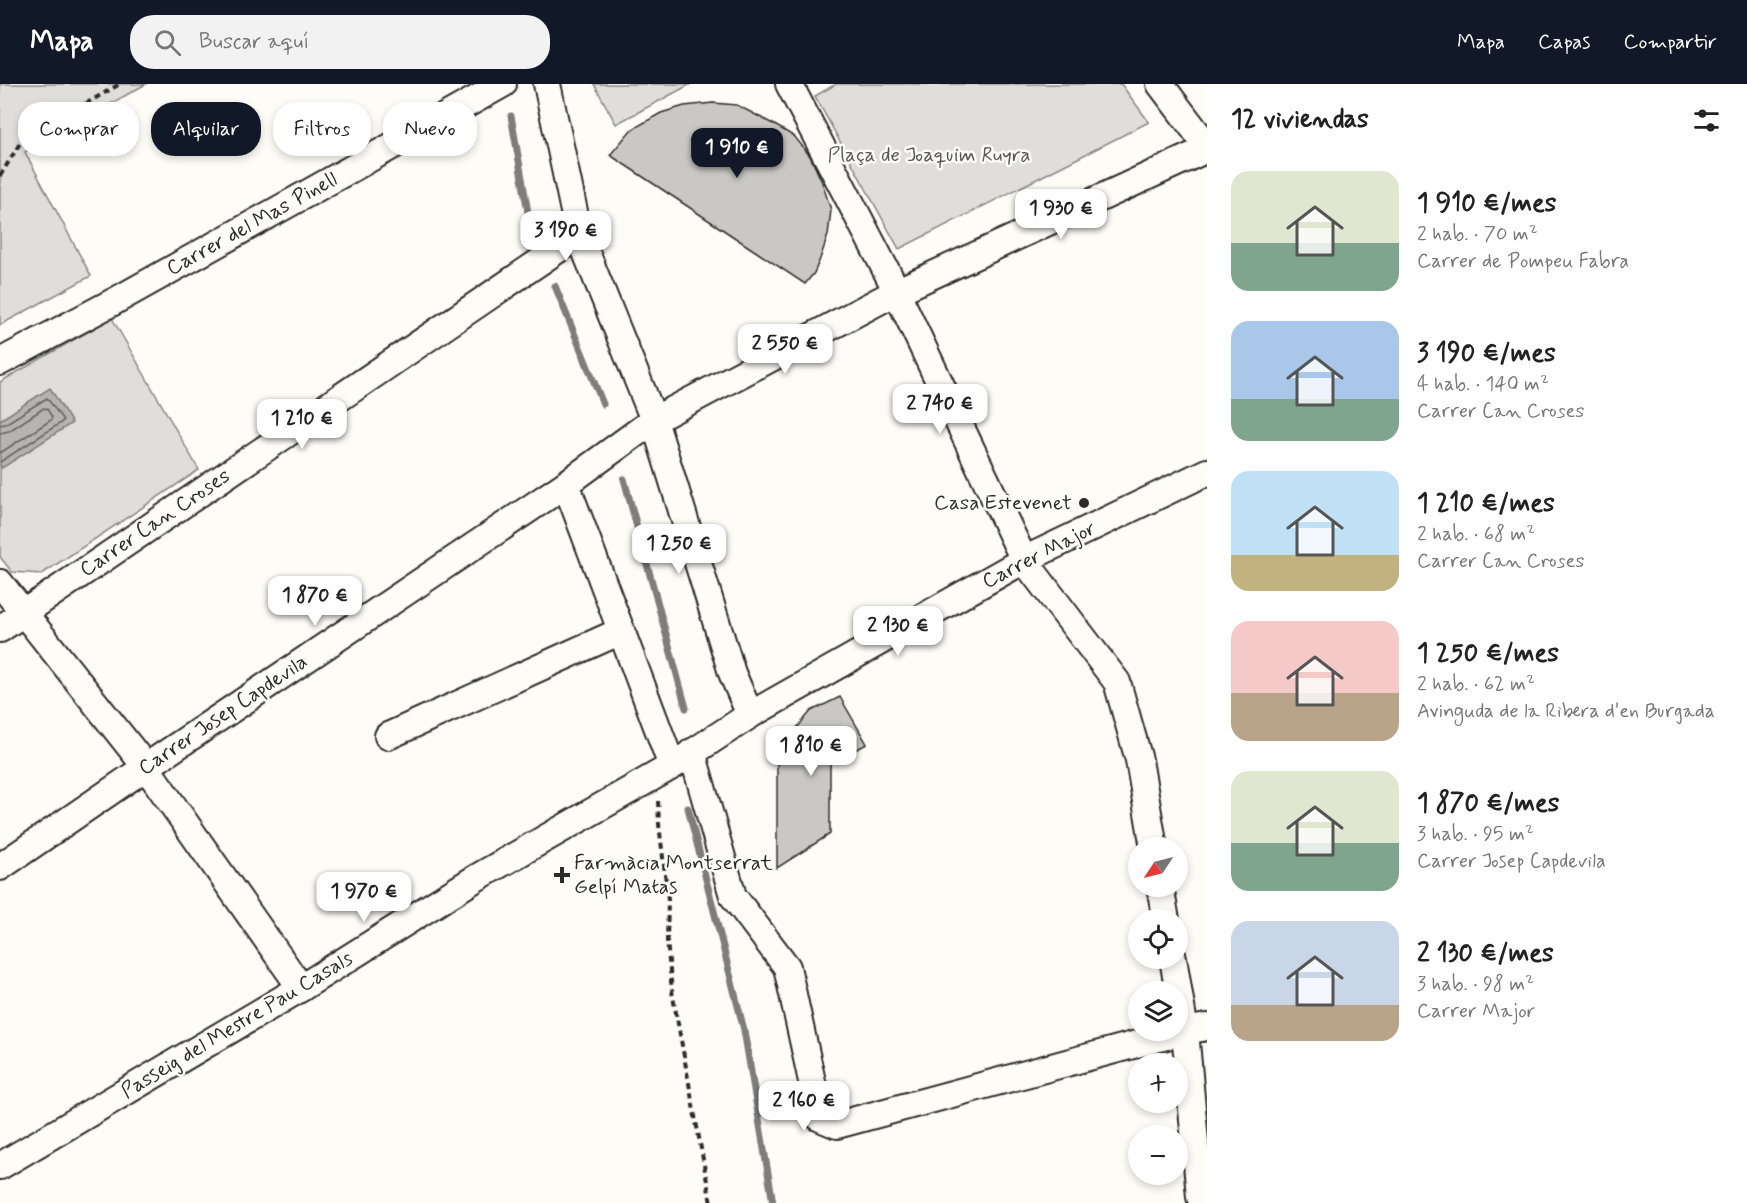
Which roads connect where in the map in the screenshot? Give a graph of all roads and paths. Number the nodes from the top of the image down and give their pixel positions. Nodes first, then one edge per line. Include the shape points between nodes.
1 (120, 84) edge
2 (503, 84) edge
3 (547, 84) edge
4 (789, 84) edge
5 (1160, 84) edge
6 (1207, 148) edge
7 (0, 176) edge
8 (579, 236) junction
9 (896, 292) junction
10 (0, 362) edge
11 (654, 420) junction
12 (1207, 472) edge
13 (566, 484) junction
14 (1024, 560) junction
15 (0, 583) edge
16 (24, 613) junction
17 (0, 629) edge
18 (621, 630) junction
19 (750, 715) junction
20 (388, 736) dead end
21 (674, 764) junction
22 (146, 767) junction
23 (1152, 837) edge
24 (0, 867) edge
25 (1177, 969) edge
26 (301, 988) junction
27 (1196, 1029) edge
28 (0, 1166) edge
29 (711, 1203) edge
30 (1204, 1203) edge

1 - 7 path via 22,140
2 - 10 street, Carrer del Mas Pinell
3 - 8 street
4 - 9 street
5 - 6 street
6 - 9 street, Carrer Josep Capdevila
8 - 11 street
8 - 16 street, Carrer Can Croses
9 - 11 street, Carrer Josep Capdevila
9 - 14 street
11 - 13 street, Carrer Josep Capdevila
11 - 19 street via 732,673
12 - 14 street, Carrer Major
13 - 18 street
13 - 22 street, Carrer Josep Capdevila
14 - 19 street, Carrer Major
14 - 23 street via 1117,682 1139,760
15 - 16 street
16 - 17 street, Carrer Can Croses
16 - 22 street
18 - 20 street
18 - 21 street
19 - 21 street, Passeig del Mestre Pau Casals
21 - 26 street, Passeig del Mestre Pau Casals via 476,878
21 - 27 street via 733,896 787,967 820,1118 837,1125
21 - 29 path via 659,824 668,899 667,942 672,991
22 - 24 street, Carrer Josep Capdevila
22 - 26 street
25 - 27 street
26 - 28 street, Passeig del Mestre Pau Casals
27 - 30 street via 1200,1197

